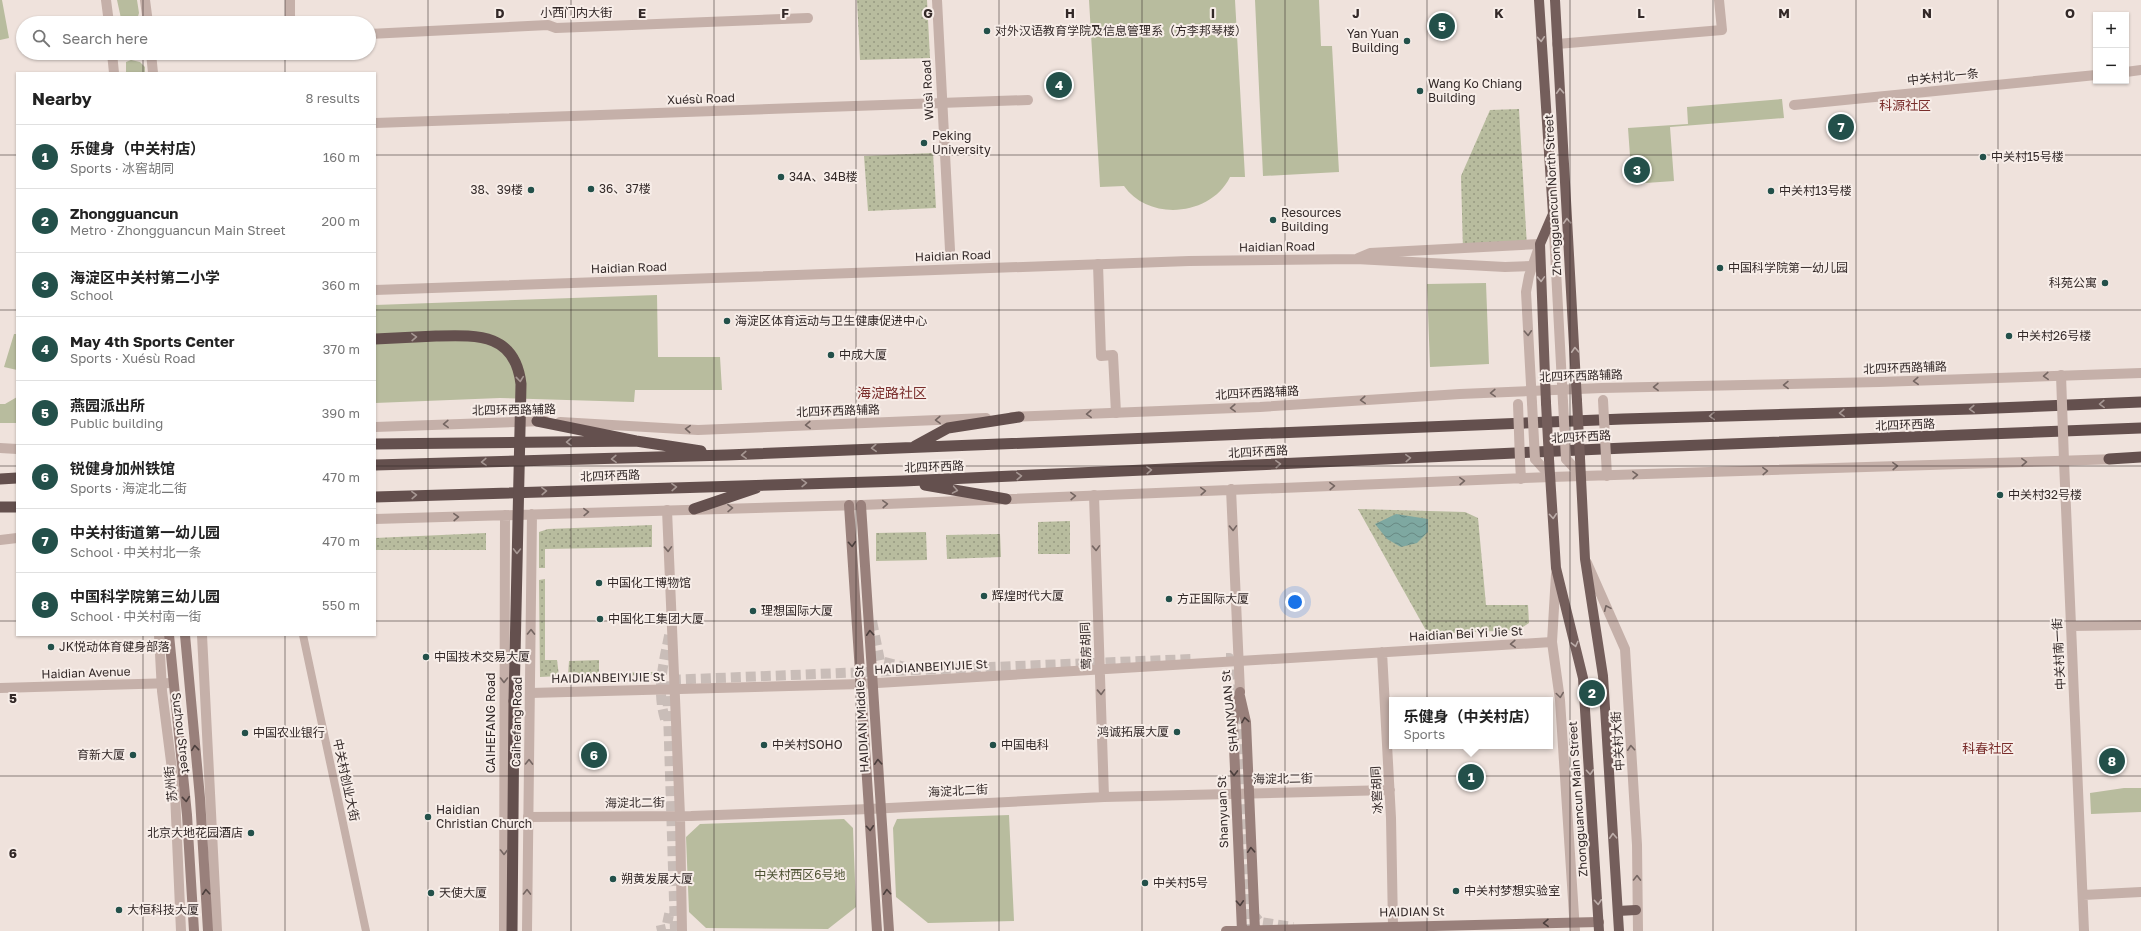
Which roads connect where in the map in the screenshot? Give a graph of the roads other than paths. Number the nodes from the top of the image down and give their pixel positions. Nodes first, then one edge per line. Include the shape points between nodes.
1 (106, 0) edge
2 (145, 0) edge
3 (290, 0) edge
4 (937, 0) edge
5 (1539, 0) edge
6 (1555, 0) edge
7 (1720, 0) edge
8 (108, 16) edge
9 (147, 16) edge
10 (290, 16) edge
11 (808, 18) dead end
12 (376, 34) edge
13 (1557, 44) junction
14 (113, 60) edge
15 (152, 60) edge
16 (2141, 70) edge
17 (114, 72) edge
18 (153, 72) edge
19 (2129, 72) edge
20 (2093, 75) edge
21 (1028, 100) dead end
22 (941, 104) junction
23 (1794, 105) dead end
24 (376, 123) edge
25 (1553, 214) junction
26 (1540, 244) junction
27 (950, 250) dead end
28 (1356, 259) junction
29 (1098, 264) junction
30 (1532, 266) junction
31 (376, 290) edge
32 (376, 339) edge
33 (2141, 373) edge
34 (2061, 375) junction
35 (1602, 388) junction
36 (1577, 389) junction
37 (1562, 390) junction
38 (1531, 391) junction
39 (1546, 391) junction
40 (1517, 392) junction
41 (2141, 402) edge
42 (1116, 413) junction
43 (1019, 417) junction
44 (537, 421) junction
45 (376, 427) edge
46 (2141, 428) edge
47 (636, 441) junction
48 (376, 444) edge
49 (913, 447) junction
50 (0, 448) edge
51 (16, 449) edge
52 (727, 455) junction
53 (2141, 458) edge
54 (2109, 459) joint
55 (2064, 461) junction
56 (376, 465) edge
57 (1582, 476) junction
58 (1607, 476) junction
59 (1551, 477) junction
60 (16, 478) edge
61 (0, 479) edge
62 (1521, 479) junction
63 (903, 481) junction
64 (769, 484) junction
65 (1231, 489) junction
66 (1094, 495) junction
67 (376, 496) edge
68 (1006, 499) junction
69 (849, 505) junction
70 (861, 505) junction
71 (16, 506) edge
72 (0, 507) edge
73 (694, 509) junction
74 (666, 510) junction
75 (532, 514) junction
76 (505, 515) junction
77 (376, 519) edge
78 (505, 527) junction
79 (532, 527) junction
80 (16, 538) edge
81 (0, 540) edge
82 (1585, 559) junction
83 (1556, 568) junction
84 (2141, 625) edge
85 (2071, 626) junction
86 (159, 636) edge
87 (169, 636) edge
88 (185, 636) edge
89 (202, 636) edge
90 (303, 636) edge
91 (1552, 642) junction
92 (1382, 652) junction
93 (1238, 661) junction
94 (1100, 670) junction
95 (162, 683) junction
96 (173, 683) junction
97 (874, 683) junction
98 (861, 684) junction
99 (0, 688) edge
100 (674, 689) junction
101 (1240, 692) junction
102 (530, 693) junction
103 (1390, 790) junction
104 (1249, 792) junction
105 (1234, 793) junction
106 (1104, 797) junction
107 (881, 808) junction
108 (869, 809) junction
109 (680, 816) junction
110 (528, 817) junction
111 (2141, 892) edge
112 (2083, 895) junction
113 (1636, 910) junction
114 (1618, 911) junction
115 (1599, 926) edge
116 (1575, 927) edge
117 (1396, 928) edge
118 (181, 931) edge
119 (194, 931) edge
120 (208, 931) edge
121 (216, 931) edge
122 (366, 931) edge
123 (504, 931) edge
124 (512, 931) edge
125 (527, 931) edge
126 (682, 931) edge
127 (877, 931) edge
128 (889, 931) edge
129 (1226, 931) edge
130 (1242, 931) edge
131 (1255, 931) edge
132 (1619, 931) edge
133 (1638, 931) edge
134 (2084, 931) edge

1 - 8 street
2 - 9 street
3 - 10 street
4 - 22 street, Wūsì Road
5 -> 25 main road, Zhongguancun North Street
6 - 13 main road, Zhongguancun North Street
7 - 13 street via 1722,30
11 - 12 street, 小西门内大街 via 556,28 548,25
36 -> 13 main road, Zhongguancun North Street
14 - 17 street
15 - 18 street
16 - 19 street
20 - 23 street, 中关村北一条
21 - 22 street, Xuésù Road
22 - 24 street, Xuésù Road
22 - 27 street, Wūsì Road
25 - 26 main road, Zhongguancun North Street
25 - 37 street, Zhongguancun North Street
26 - 28 street via 1370,253
26 - 30 street, Zhongguancun North Street
26 -> 39 main road, Zhongguancun North Street
28 - 29 street, Haidian Road
28 - 30 street, Haidian Road via 1505,267
29 - 31 street, Haidian Road
29 - 42 street via 1102,356 1113,355
30 -> 38 street, Zhongguancun North Street via 1526,292
32 -> 124 highway, bridge via 472,335 494,340 510,352 519,369 521,391
33 - 34 street, 北四环西路辅路
34 -> 35 street, 北四环西路辅路 via 1858,383
34 - 55 street, 中关村南一街, bridge
35 - 36 street, 北四环西路辅路
35 - 58 street, bridge
36 - 37 street, 北四环西路辅路
36 - 57 main road, bridge
37 - 39 street, 北四环西路辅路
37 - 57 street, bridge via 1566,459
38 - 39 street, 北四环西路辅路
38 - 40 street, 北四环西路辅路
38 - 59 street, bridge via 1535,460
39 - 59 main road, bridge
40 -> 42 street, 北四环西路辅路
40 - 62 street, bridge
41 -> 49 highway, 北四环西路
42 -> 43 street, 北四环西路辅路
43 -> 44 street, 北四环西路辅路 via 698,430
43 - 49 highway via 948,428
44 -> 45 street, 北四环西路辅路
44 - 47 highway
63 -> 46 highway, 北四环西路 via 1625,448
47 -> 48 highway
47 - 52 highway
49 -> 52 highway, 北四环西路
50 - 51 street
52 -> 56 highway, 北四环西路
53 - 54 highway
54 - 55 street
58 -> 55 street
55 - 85 street, 中关村南一街
57 - 58 street
57 - 59 street
57 - 82 main road
59 - 62 street
59 -> 83 main road, Zhongguancun Main Street
60 - 61 highway
65 -> 62 street
64 -> 63 highway, 北四环西路
63 -> 68 highway
67 -> 64 highway, 北四环西路
64 - 73 highway
66 -> 65 street
65 -> 93 street, SHANYUAN St
68 -> 66 street
66 -> 94 street, 莺房胡同
70 -> 68 street
69 - 70 street
73 -> 69 street
69 -> 98 main road, HAIDIAN Middle St
97 -> 70 main road, HAIDIAN Middle St
71 - 72 highway
73 - 74 street
75 -> 74 street
74 -> 100 street
75 - 76 street
75 - 79 street, Caihefang Road
77 -> 76 street
76 - 78 street, CAIHEFANG Road
78 - 79 street via 512,522 527,523
78 -> 123 street, CAIHEFANG Road
102 -> 79 street, Caihefang Road
80 - 81 street
113 -> 82 street, 中关村大街 via 1637,845 1625,649
114 -> 82 main road via 1603,676
83 - 91 street
83 -> 115 main road, Zhongguancun Main Street via 1584,678
84 - 85 street
85 - 112 street, 中关村南一街
86 - 95 street, Suzhou Street
87 - 96 main road, 苏州街
120 -> 88 main road via 200,798
89 - 121 street, Suzhou Street
90 - 122 street, 中关村创业大街
91 -> 92 street, Haidian Bei Yi Jie St
91 -> 116 street via 1560,700
92 - 93 street, Haidian Bei Yi Jie St
92 - 103 street, 冰窖胡同
93 - 94 street, HAIDIANBEIYIJIE St
93 - 101 street, SHANYUAN St
94 - 97 street, HAIDIANBEIYIJIE St
94 -> 106 street, 莺房胡同
95 - 96 street, Haidian Avenue
95 - 99 street, Haidian Avenue
95 - 118 street, Suzhou Street via 175,793
96 -> 119 main road, 苏州街 via 187,814
97 - 98 street, HAIDIANBEIYIJIE St
107 -> 97 main road, HAIDIAN Middle St
98 - 100 street, HAIDIANBEIYIJIE St
98 - 108 main road, HAIDIAN Middle St
100 - 102 street, HAIDIANBEIYIJIE St
100 - 109 street
104 -> 101 main road, SHANYUAN St via 1246,722
101 -> 105 main road, Shanyuan St via 1233,723
110 -> 102 street, Caihefang Road
103 - 104 street, 海淀北二街
103 - 117 street, 冰窖胡同
104 - 105 street, 海淀北二街
131 -> 104 main road, SHANYUAN St
105 - 106 street, 海淀北二街
105 -> 130 main road, Shanyuan St
106 - 107 street, 海淀北二街
107 - 108 street, 海淀北二街
128 -> 107 main road, HAIDIAN Middle St
108 - 109 street, 海淀北二街
108 -> 127 main road, HAIDIAN Middle St
109 - 110 street, 海淀北二街
109 - 126 street
125 -> 110 street, Caihefang Road
111 - 112 street
112 - 134 street, 中关村南一街
113 - 114 main road
113 - 133 street, 中关村大街
114 - 132 main road
115 - 116 main road, HAIDIAN St
116 -> 117 main road, HAIDIAN St
117 - 131 main road, HAIDIAN St
129 - 130 main road, HAIDIAN St
130 - 131 main road, HAIDIAN St

